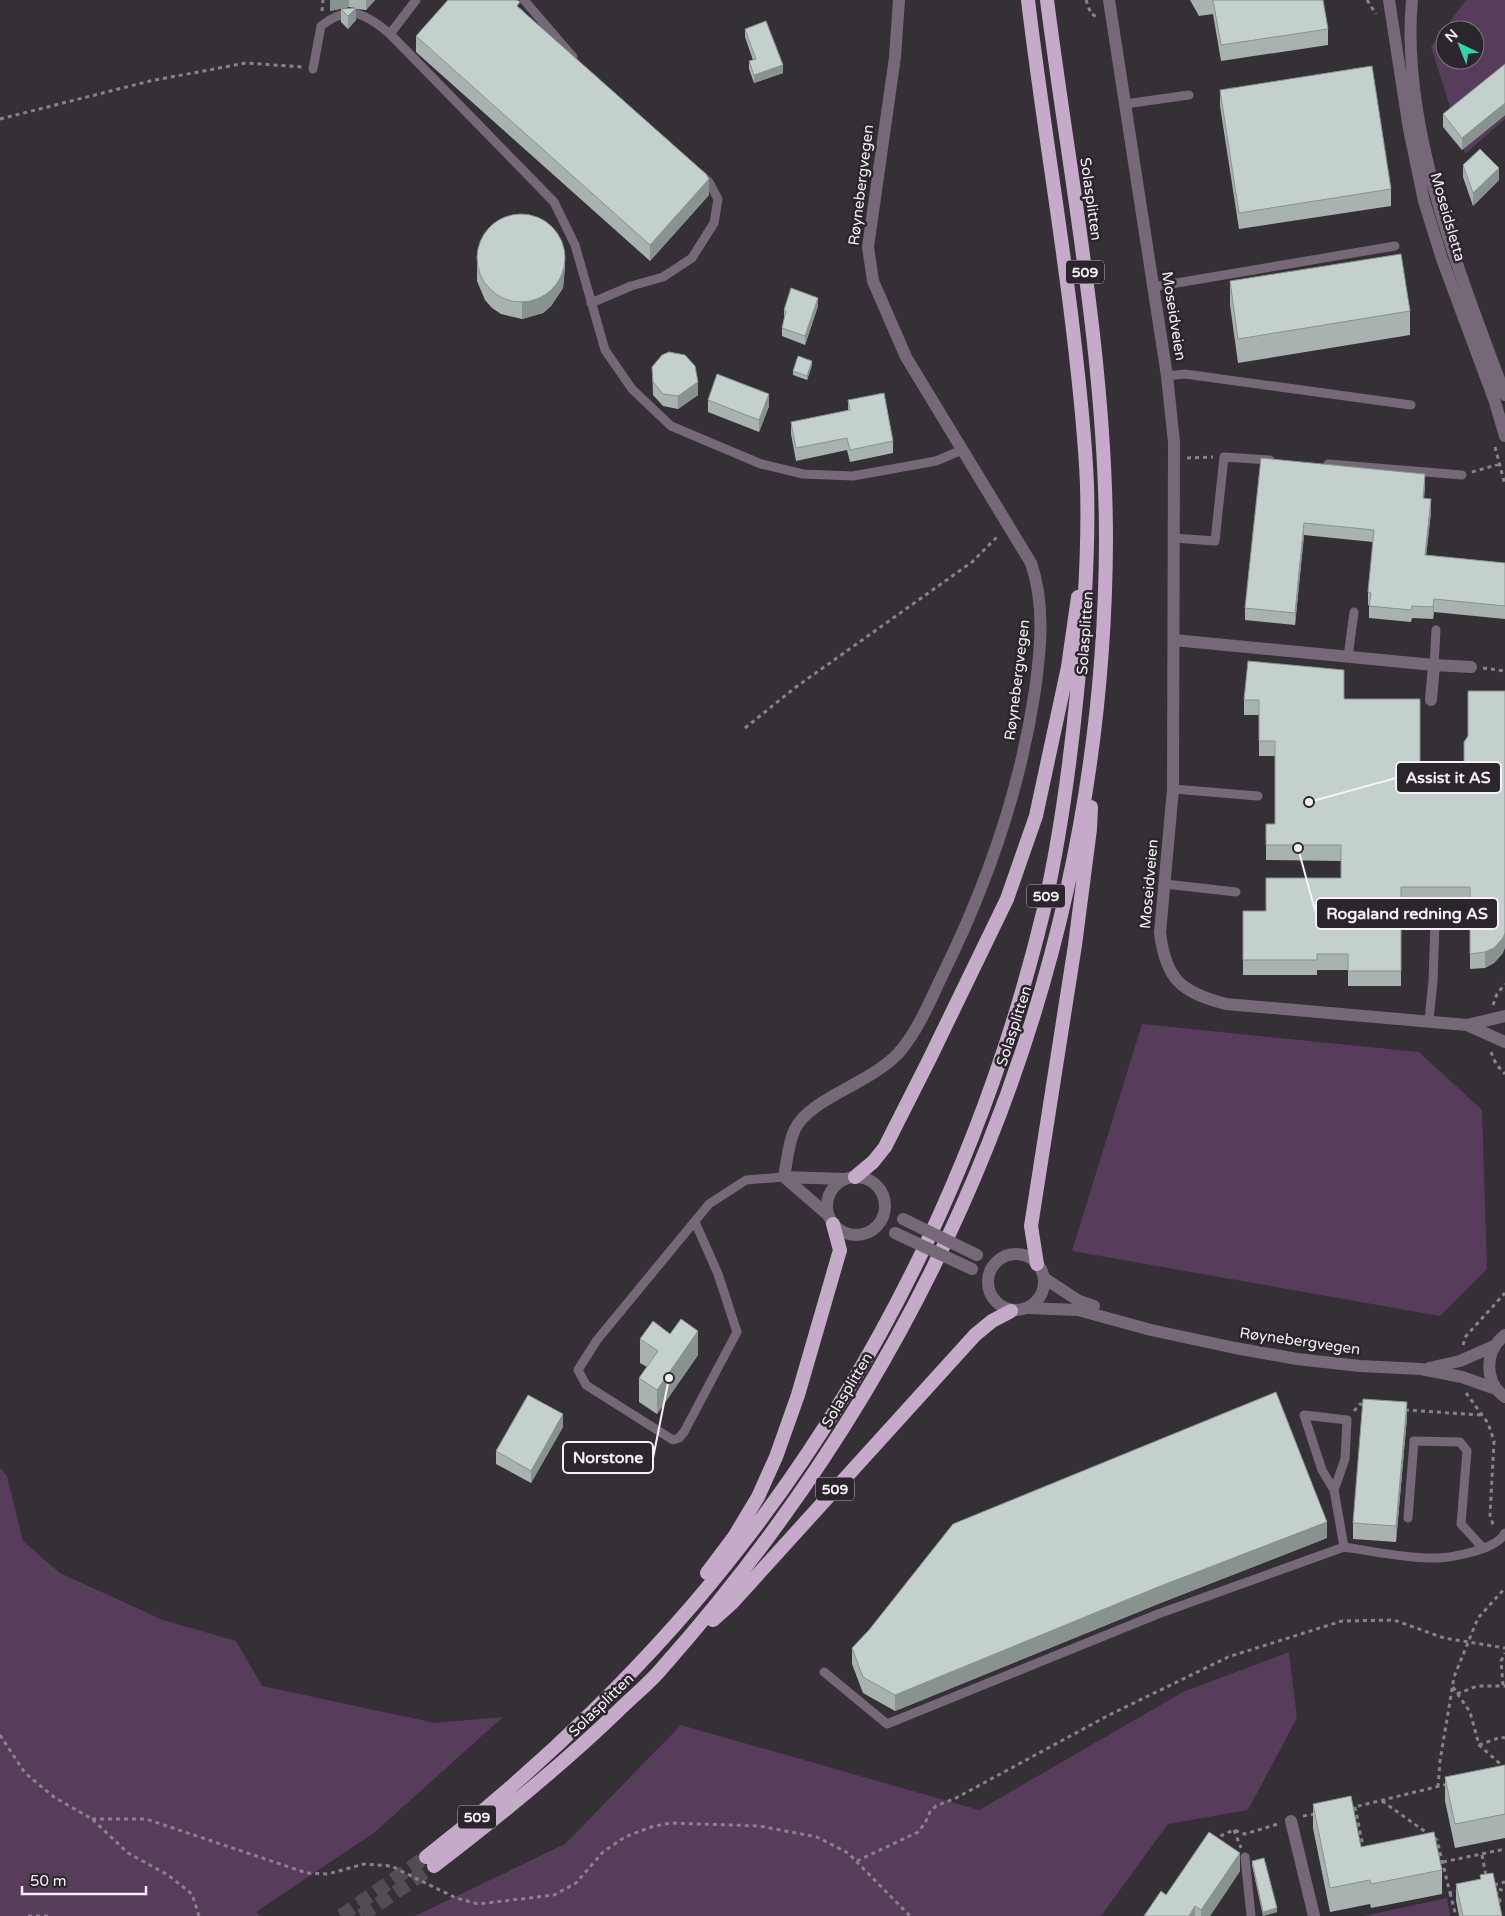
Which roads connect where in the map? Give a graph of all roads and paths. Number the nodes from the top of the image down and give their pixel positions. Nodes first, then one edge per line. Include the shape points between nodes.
1 (416, 0) edge
2 (524, 0) edge
3 (899, 0) edge
4 (1028, 0) edge
5 (1047, 0) edge
6 (1086, 0) edge
7 (1109, 0) edge
8 (1389, 0) edge
9 (1412, 0) edge
10 (1104, 17) dead end
11 (390, 34) junction
12 (582, 65) edge
13 (313, 69) joint
14 (1188, 95) dead end
15 (1125, 104) junction
16 (0, 119) edge
17 (695, 169) edge
18 (1395, 246) dead end
19 (1153, 287) junction
20 (591, 302) junction
21 (1166, 376) junction
22 (1505, 395) edge
23 (1411, 405) dead end
24 (1505, 436) edge
25 (962, 450) junction
26 (1224, 457) junction
27 (1183, 458) dead end
28 (1283, 461) edge
29 (1322, 464) edge
30 (1500, 464) dead end
31 (1462, 475) joint
32 (1009, 524) junction
33 (1174, 538) junction
34 (1087, 550) junction
35 (1354, 612) dead end
36 (1436, 630) dead end
37 (1174, 640) junction
38 (1348, 657) junction
39 (1434, 665) junction
40 (1472, 667) joint
41 (1505, 671) edge
42 (1431, 700) dead end
43 (745, 728) dead end
44 (1092, 752) junction
45 (1174, 789) junction
46 (1258, 796) dead end
47 (1165, 884) junction
48 (1236, 892) dead end
49 (1435, 923) dead end
50 (1505, 984) edge
51 (1492, 1008) dead end
52 (1505, 1016) edge
53 (1429, 1020) junction
54 (1467, 1025) junction
55 (1505, 1042) edge
56 (1490, 1050) dead end
57 (1505, 1074) edge
58 (784, 1177) junction
59 (850, 1178) junction
60 (885, 1202) junction
61 (831, 1220) junction
62 (695, 1222) junction
63 (873, 1230) junction
64 (996, 1262) junction
65 (1037, 1264) junction
66 (1044, 1278) junction
67 (987, 1284) junction
68 (1505, 1293) edge
69 (1028, 1308) junction
70 (1011, 1311) junction
71 (1176, 1335) junction
72 (1505, 1335) edge
73 (1494, 1346) junction
74 (1460, 1352) dead end
75 (1421, 1369) junction
76 (1462, 1389) dead end
77 (1500, 1393) edge
78 (1374, 1405) edge
79 (1397, 1409) edge
80 (1482, 1415) junction
81 (1347, 1420) junction
82 (1334, 1490) junction
83 (1490, 1515) dead end
84 (1408, 1518) dead end
85 (1505, 1533) edge
86 (1344, 1548) junction
87 (1483, 1548) junction
88 (1505, 1588) edge
89 (1469, 1643) junction
90 (1505, 1648) edge
91 (649, 1652) junction
92 (1505, 1653) edge
93 (660, 1671) junction
94 (824, 1672) dead end
95 (1504, 1686) edge
96 (1453, 1687) junction
97 (1458, 1694) junction
98 (0, 1735) edge
99 (1505, 1738) edge
100 (1479, 1745) junction
101 (1505, 1768) edge
102 (1456, 1782) edge
103 (1438, 1787) junction
104 (1382, 1800) junction
105 (1355, 1807) junction
106 (1346, 1809) edge
107 (1321, 1813) edge
108 (92, 1819) junction
109 (1291, 1821) junction
110 (1234, 1830) junction
111 (1211, 1840) edge
112 (1439, 1847) junction
113 (1505, 1849) edge
114 (1430, 1850) edge
115 (1365, 1855) edge
116 (1482, 1855) junction
117 (1245, 1857) joint
118 (856, 1861) junction
119 (1443, 1862) junction
120 (1486, 1878) edge
121 (1505, 1882) edge
122 (1494, 1884) junction
123 (1488, 1886) edge
124 (1469, 1889) edge
125 (1505, 1892) edge
126 (1450, 1893) junction
127 (1498, 1909) edge
128 (28, 1916) edge
129 (48, 1916) edge
130 (199, 1916) edge
131 (910, 1916) edge
132 (1251, 1916) edge
133 (1314, 1916) edge
134 (1456, 1916) edge

1 - 11 lane
2 - 12 lane
3 - 25 street, Røynebergvegen via 895,57 868,247 870,265 883,307 906,357
4 - 34 highway, Solasplitten / 509 via 1080,391 1087,481
5 - 44 highway, Solasplitten / 509 via 1087,286 1099,389 1105,484 1102,628
6 - 10 path via 1091,14
7 - 15 street, Moseidveien
8 - 24 street, Moseidsletta via 1424,201
9 - 22 street, Moseidsletta via 1410,58 1420,126 1454,254
11 - 13 lane via 373,20 358,14 346,12 334,16 320,26
11 - 20 lane via 554,202 575,246
13 - 16 path via 246,62 150,81
14 - 15 lane
15 - 19 street, Moseidveien
17 - 20 lane via 710,182 718,199 714,223 692,258 663,277
18 - 19 lane
19 - 21 street, Moseidveien
20 - 25 lane via 606,350 632,389 671,426 761,464 803,474 853,476 936,461
21 - 23 lane via 1185,374
21 - 33 street, Moseidveien via 1174,442
25 - 32 street, Røynebergvegen
26 - 27 path
26 - 28 lane
26 - 33 lane via 1215,541
29 - 31 lane
30 - 31 path
32 - 43 path via 972,562 796,687
32 - 58 street, Røynebergvegen via 1031,563 1041,615 1037,674 1029,723 1001,839 967,924 912,1035 882,1069 806,1114 794,1131
33 - 37 street, Moseidveien
34 - 59 highway, 509 via 1064,684 1036,816 1024,853 982,952 885,1147 873,1162
34 - 91 highway, Solasplitten / 509 via 1084,625 1061,822 1022,994 1003,1056 967,1150 921,1254 862,1366 831,1416 744,1542
35 - 38 lane
36 - 39 lane
37 - 38 street
37 - 45 street, Moseidveien
38 - 39 street
39 - 40 street
39 - 42 street
40 - 41 path
44 - 65 highway, 509 via 1089,839 1031,1226
44 - 93 highway, Solasplitten / 509 via 1073,864 1040,1000 994,1131 936,1262 876,1374 818,1467 759,1553
45 - 46 lane
45 - 47 street, Moseidveien
47 - 48 lane
47 - 53 street, Moseidveien via 1160,934 1163,957 1174,978 1190,992 1226,1004
49 - 53 lane
50 - 51 path
52 - 54 street
53 - 54 street, Moseidveien
54 - 55 street
56 - 57 path
58 - 59 street
58 - 61 street
58 - 62 lane via 746,1180 709,1204
59 - 60 street via 866,1178 875,1183
59 - 61 street via 835,1186 829,1195 827,1205
60 - 63 street via 882,1217
60 - 64 street, bridge via 903,1219
61 - 63 street via 842,1231 852,1235
61 - 91 highway, 509 via 840,1250 798,1395 776,1457 734,1537
62 - 62 lane via 597,1340 578,1370 586,1385 673,1440 684,1432 737,1332 718,1274
63 - 67 street, bridge via 895,1233 972,1269
64 - 65 street via 1014,1254 1027,1256
64 - 67 street
65 - 66 street
66 - 69 street via 1041,1296
66 - 71 street, Røynebergvegen via 1080,1301 1150,1322
67 - 70 street via 995,1301
68 - 74 path via 1466,1336
69 - 70 street, Røynebergvegen
69 - 71 street, Røynebergvegen via 1078,1310
70 - 93 highway, 509 via 975,1335 732,1603
71 - 75 street, Røynebergvegen via 1297,1359
72 - 73 street, Røynebergvegen
73 - 75 street, Røynebergvegen via 1460,1362
73 - 77 street, Røynebergvegen via 1489,1368
75 - 77 street, Røynebergvegen via 1462,1376
76 - 80 path
78 - 81 path via 1360,1404
79 - 80 path
80 - 83 path via 1494,1441
81 - 82 lane via 1345,1459
81 - 82 lane via 1304,1415 1322,1470
82 - 86 lane
84 - 87 lane via 1414,1441 1460,1442 1468,1451 1461,1524
85 - 87 lane via 1501,1540
86 - 87 lane via 1430,1558
86 - 94 lane via 1158,1614 887,1724
88 - 89 path via 1478,1618
89 - 90 path
89 - 96 path
89 - 118 path via 1444,1638 1394,1620 1342,1621 1228,1657 1109,1714 936,1806 918,1832
91 - 93 highway, Solasplitten / 509 via 527,1774 430,1862 540,1784
92 - 95 path via 1501,1661
95 - 97 path via 1477,1686
96 - 97 path
96 - 103 path
97 - 100 path via 1470,1712
98 - 108 path via 25,1773 54,1797
99 - 100 path
100 - 101 path
102 - 103 path
103 - 104 path
104 - 105 path
104 - 112 path via 1437,1840
105 - 106 path
105 - 115 path
107 - 109 path
108 - 118 path via 146,1820 307,1874 328,1874 364,1864 391,1866 456,1898 478,1904 554,1895 576,1882 603,1852 625,1837 670,1822 760,1826 817,1836
108 - 130 path via 128,1853 168,1875 192,1894
109 - 110 path via 1245,1834
109 - 133 street
110 - 111 path
110 - 117 path
112 - 114 path
112 - 119 path
113 - 116 path
116 - 119 path
116 - 120 path
117 - 132 lane
118 - 131 path
119 - 126 path
121 - 122 path
122 - 123 path
122 - 125 path
122 - 127 path via 1500,1901 1496,1902
124 - 126 path
126 - 134 path
128 - 129 path

